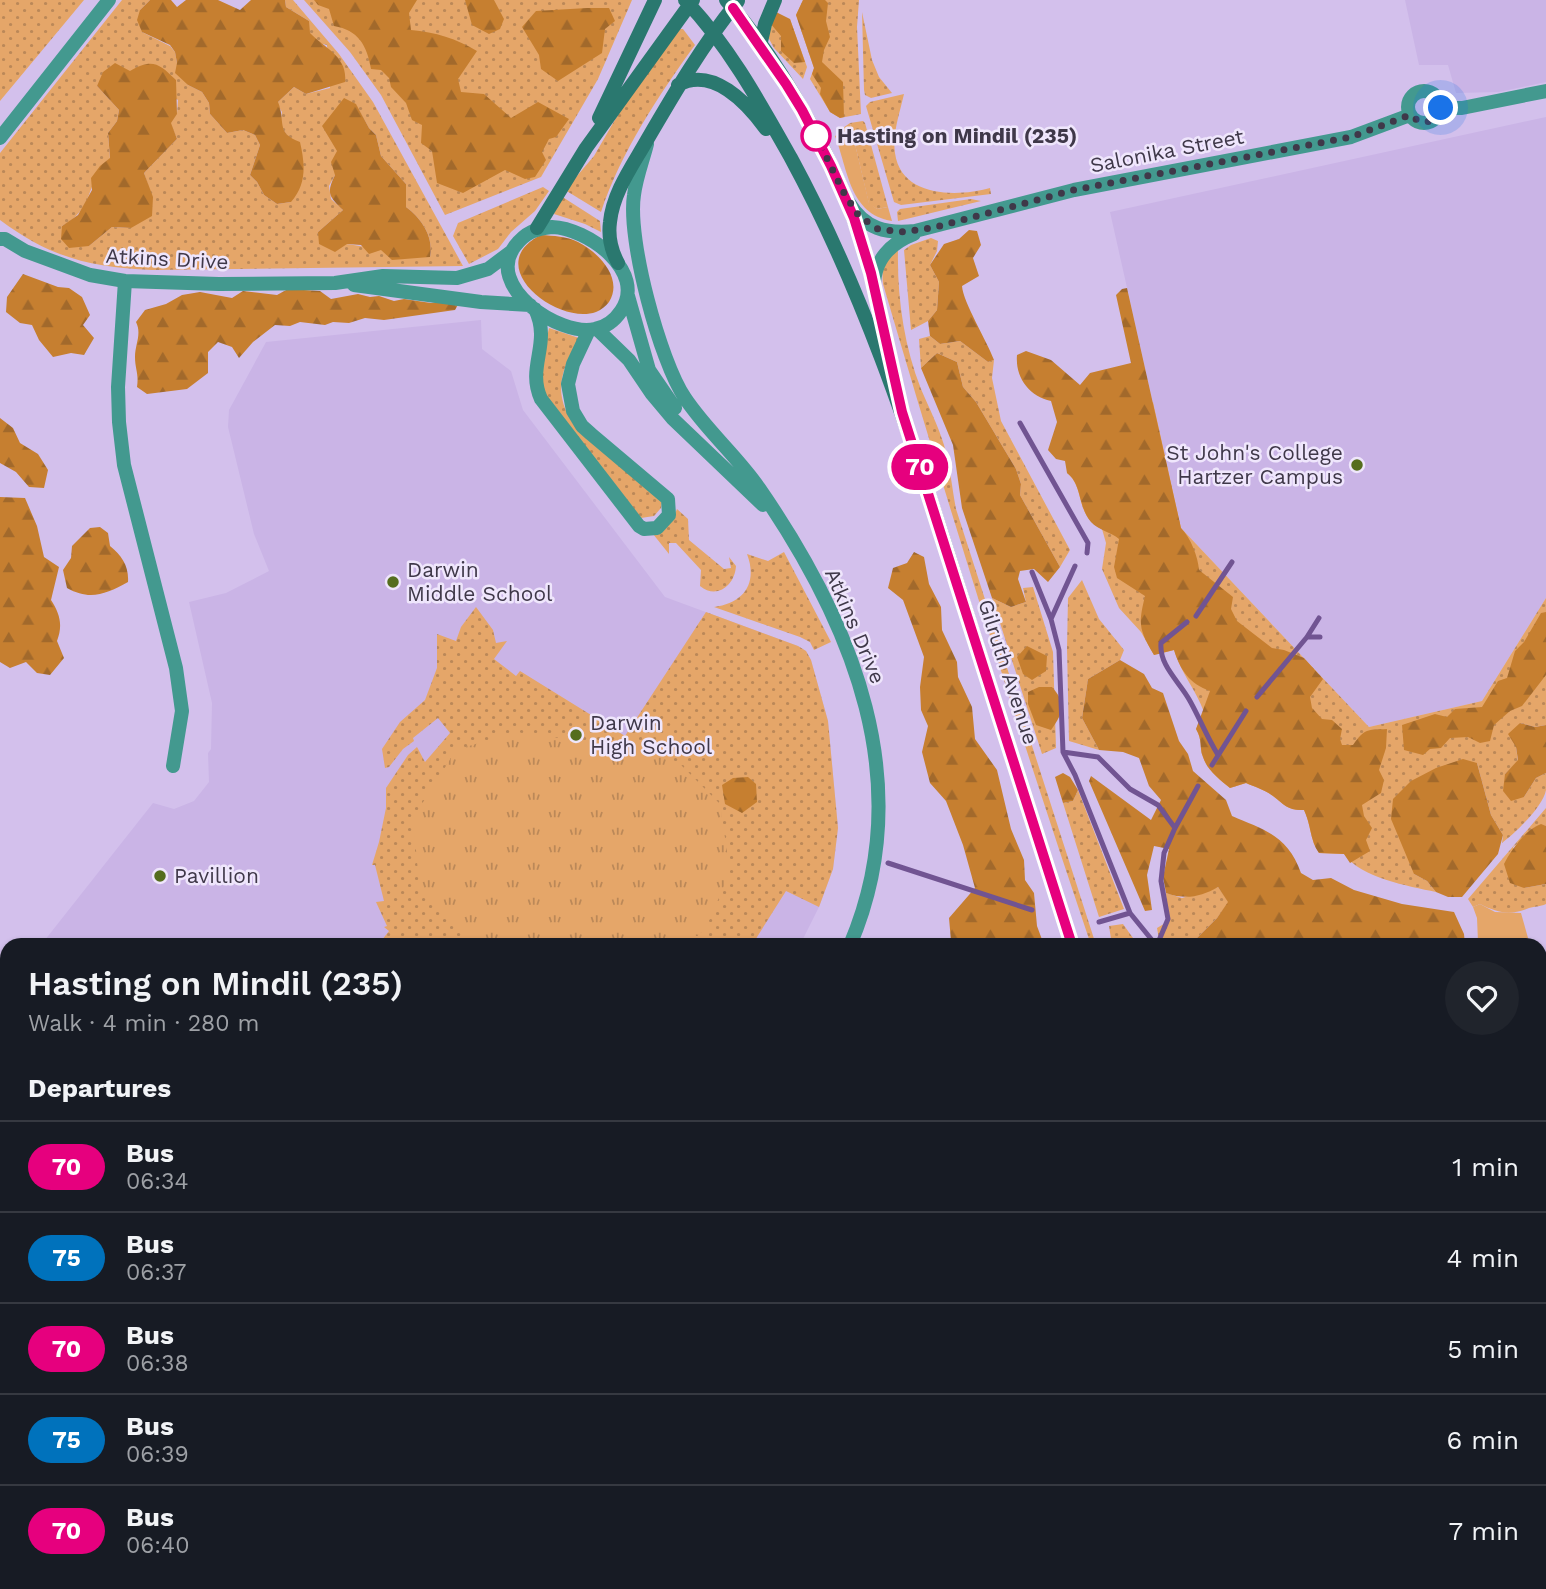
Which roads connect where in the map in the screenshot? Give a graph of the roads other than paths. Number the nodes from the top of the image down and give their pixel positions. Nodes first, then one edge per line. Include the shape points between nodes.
1 (109, 0) edge
2 (655, 0) edge
3 (775, 0) edge
4 (690, 2) edge
5 (733, 3) edge
6 (713, 32) junction
7 (761, 46) junction
8 (678, 85) junction
9 (1546, 91) edge
10 (1441, 108) junction
11 (1410, 115) junction
12 (650, 135) junction
13 (0, 138) edge
14 (586, 148) junction
15 (803, 181) junction
16 (844, 193) junction
17 (537, 228) junction
18 (932, 228) junction
19 (2, 235) edge
20 (512, 251) junction
21 (618, 263) junction
22 (125, 281) junction
23 (335, 283) junction
24 (874, 287) junction
25 (626, 288) junction
26 (532, 307) junction
27 (593, 329) junction
28 (902, 412) junction
29 (771, 506) junction
30 (787, 533) junction
31 (173, 766) dead end
32 (853, 938) edge
33 (1070, 938) edge

1 - 13 street
2 - 14 street
3 - 7 street
4 - 6 street, Gilruth Avenue
4 - 14 street
5 - 6 street
5 - 7 street, Gilruth Avenue
6 - 8 street
6 - 15 street, Gilruth Avenue via 760,101
7 - 16 street, Gilruth Avenue via 807,119
8 - 12 street
8 - 15 street via 704,80 732,93 755,114
9 - 10 street
10 - 11 street via 1437,118 1428,123
10 - 11 street via 1439,98 1421,90 1408,105
11 - 18 street, Salonika Street via 1351,137 1074,190
12 - 21 street via 624,179 610,220 612,250
12 - 29 street, Atkins Drive via 634,195 634,241 667,363 687,402
14 - 17 street
15 - 28 street, Gilruth Avenue via 852,285
16 - 18 street, Salonika Street via 859,216 878,229
16 - 24 street, Gilruth Avenue
17 - 20 street via 522,237
17 - 21 street via 572,230 597,243
18 - 24 street, Salonika Street via 900,241 885,253
19 - 22 street, Atkins Drive via 25,251 56,263
20 - 23 street, Atkins Drive via 488,269 457,278 383,276
20 - 26 street via 511,282
21 - 25 street
22 - 23 street, Atkins Drive
22 - 31 street via 119,422 124,465 176,668 182,711
23 - 26 street, Atkins Drive
24 - 28 street, Gilruth Avenue
25 - 27 street via 626,301 618,315
25 - 29 street, Atkins Drive via 642,349 658,385 675,409
26 - 27 street via 562,324
26 - 27 street via 542,330 535,376 541,399 639,526 657,528 669,515 668,499 582,426 570,403 573,364
27 - 30 street, Atkins Drive via 629,360 673,419
28 - 33 street, Gilruth Avenue
29 - 30 street, Atkins Drive
30 - 32 street, Atkins Drive via 844,643 875,747 880,787 877,855

